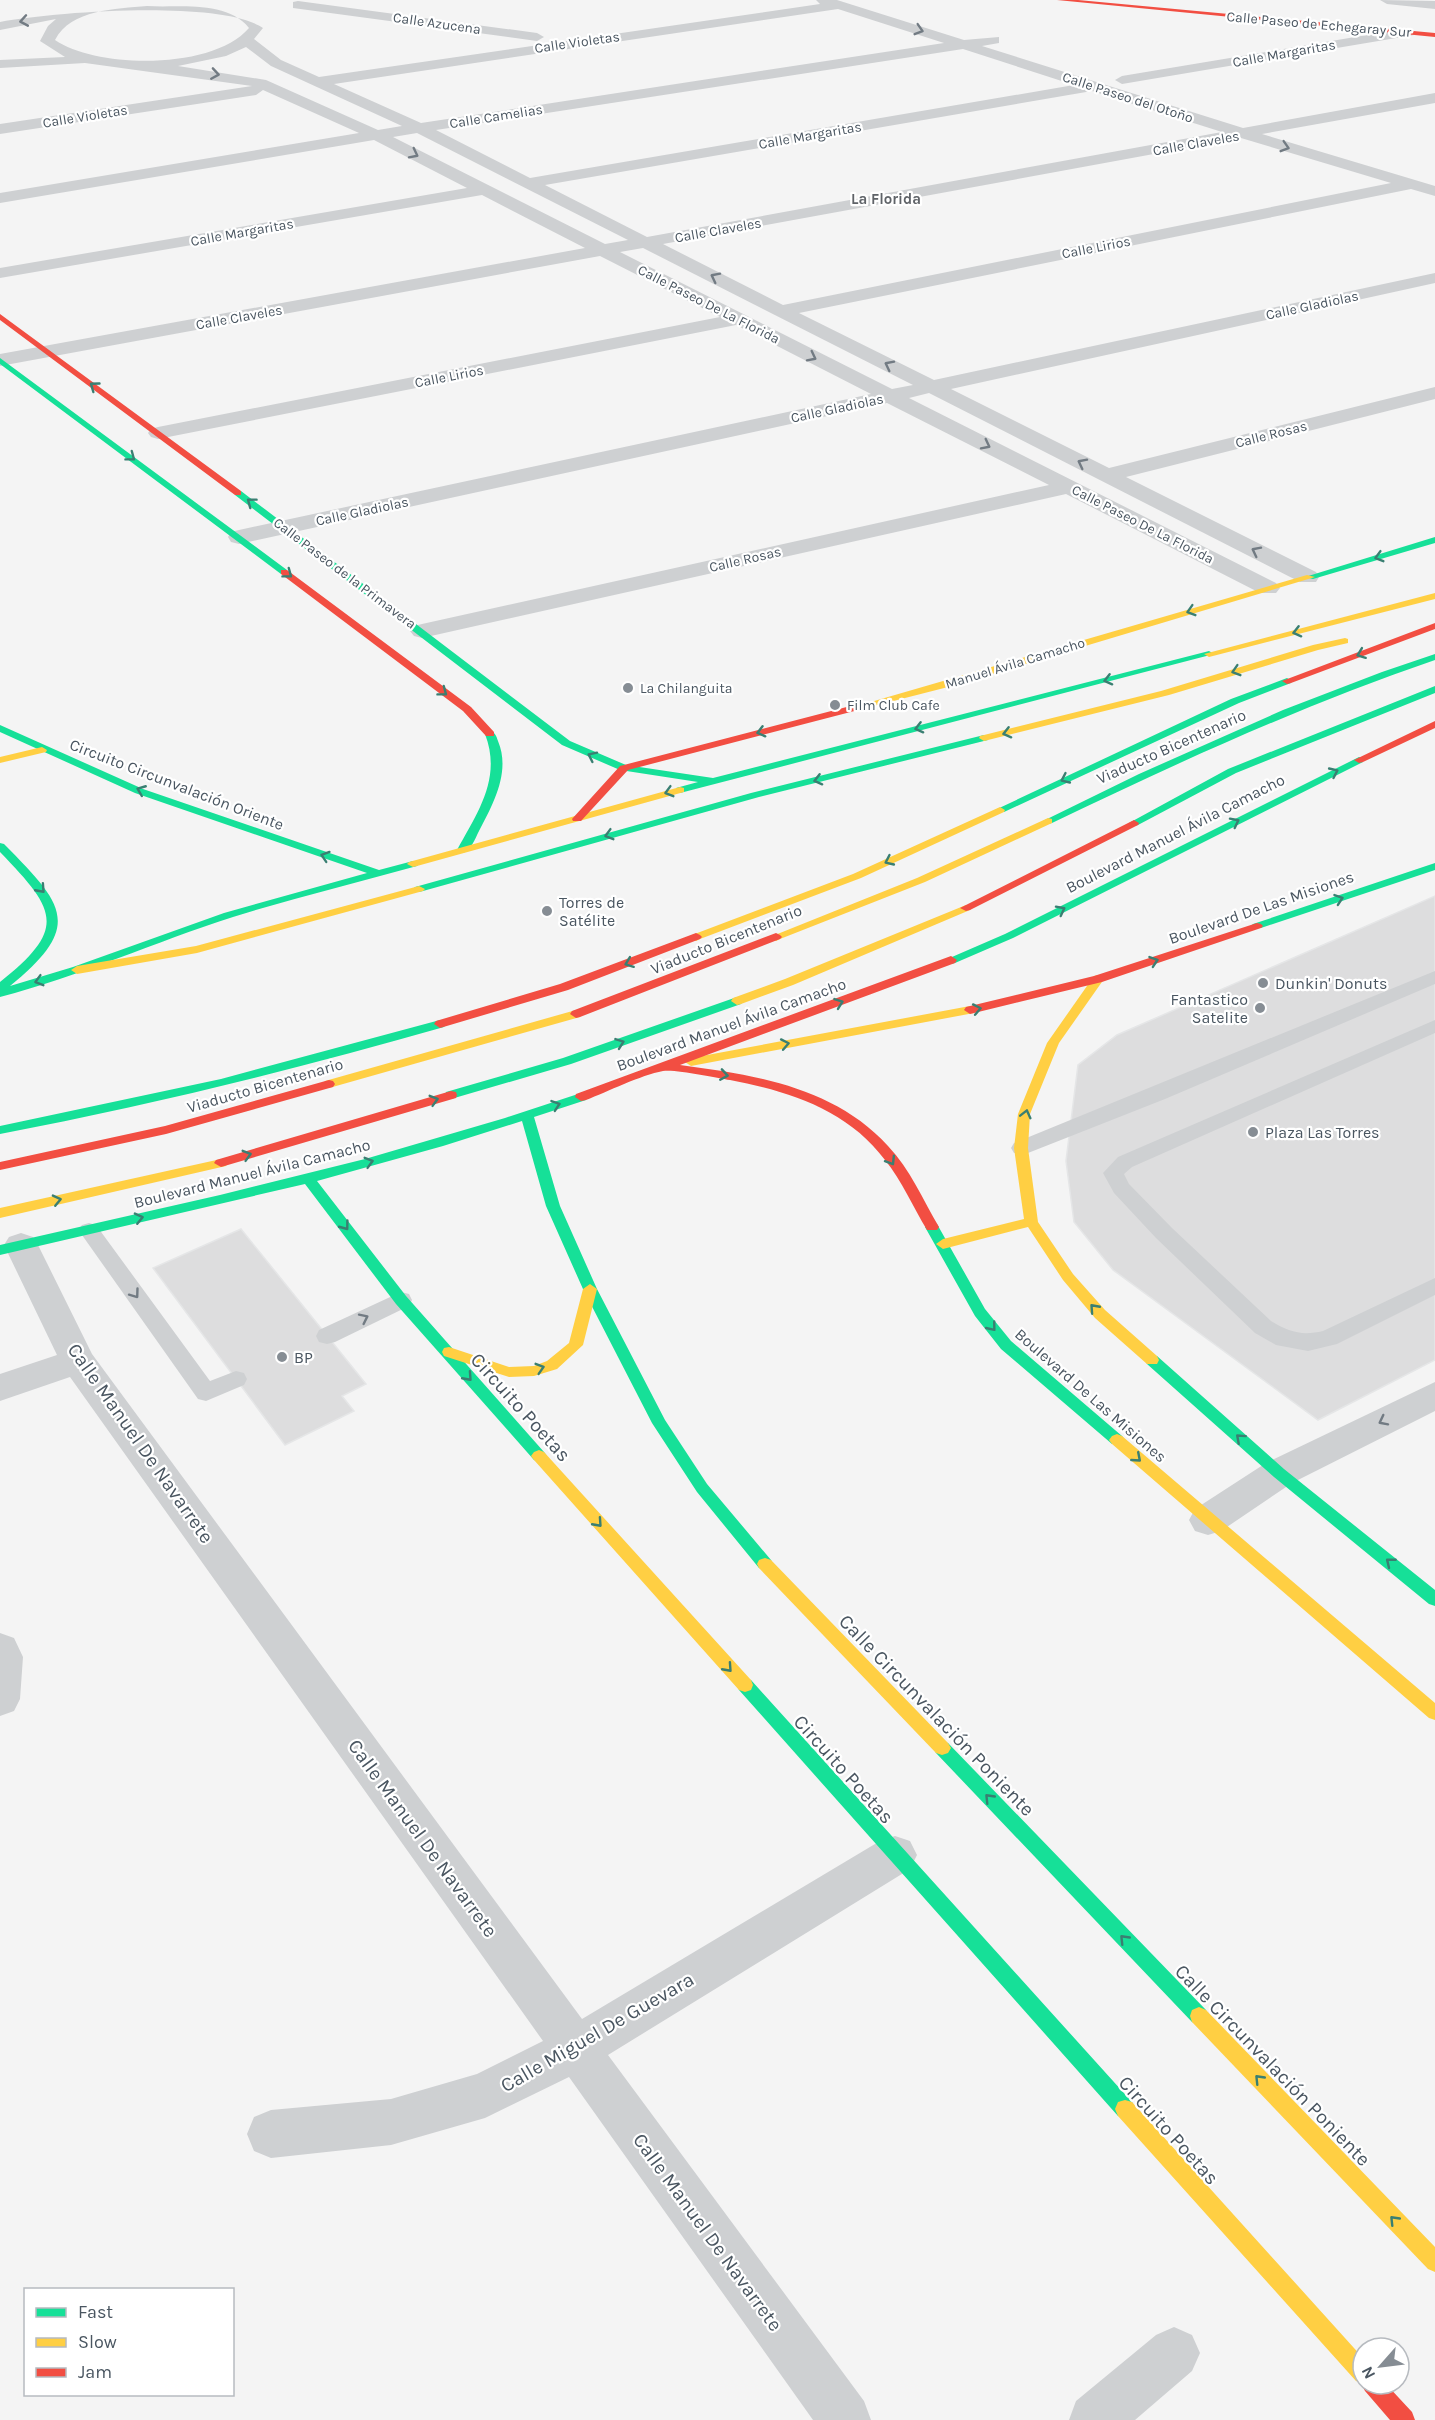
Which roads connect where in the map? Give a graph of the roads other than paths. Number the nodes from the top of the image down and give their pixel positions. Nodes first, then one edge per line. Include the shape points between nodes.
1 (316, 0) edge
2 (863, 0) edge
3 (1060, 0) edge
4 (1387, 0) edge
5 (155, 1) edge
6 (830, 2) edge
7 (1435, 5) edge
8 (90, 9) junction
9 (0, 26) edge
10 (256, 30) junction
11 (1409, 32) junction
12 (1435, 34) edge
13 (994, 40) junction
14 (576, 42) junction
15 (966, 45) junction
16 (93, 61) junction
17 (0, 64) edge
18 (136, 64) junction
19 (1122, 80) junction
20 (316, 82) junction
21 (1093, 86) junction
22 (277, 87) junction
23 (1435, 98) edge
24 (1201, 104) dead end
25 (1245, 126) junction
26 (418, 128) junction
27 (1280, 128) junction
28 (0, 129) edge
29 (376, 135) junction
30 (1435, 176) edge
31 (528, 183) junction
32 (1412, 184) junction
33 (484, 190) junction
34 (1435, 192) edge
35 (0, 198) edge
36 (646, 243) junction
37 (603, 251) junction
38 (0, 273) edge
39 (1435, 278) edge
40 (780, 310) junction
41 (0, 316) edge
42 (739, 320) junction
43 (48, 351) junction
44 (0, 360) edge
45 (932, 387) junction
46 (1435, 393) edge
47 (890, 396) junction
48 (159, 433) junction
49 (1107, 476) junction
50 (1068, 487) junction
51 (286, 528) junction
52 (239, 537) junction
53 (1435, 540) edge
54 (1308, 577) junction
55 (1268, 588) junction
56 (1435, 597) edge
57 (1435, 624) edge
58 (422, 631) junction
59 (1435, 657) edge
60 (1435, 688) edge
61 (1435, 724) edge
62 (0, 728) edge
63 (42, 750) junction
64 (0, 760) edge
65 (624, 768) junction
66 (711, 781) junction
67 (577, 819) junction
68 (0, 846) edge
69 (463, 850) junction
70 (1435, 867) edge
71 (380, 874) junction
72 (77, 970) junction
73 (1098, 979) junction
74 (1432, 983) edge
75 (0, 990) edge
76 (1435, 1026) edge
77 (666, 1066) junction
78 (527, 1116) junction
79 (0, 1130) edge
80 (1021, 1148) junction
81 (0, 1166) edge
82 (309, 1180) junction
83 (1031, 1222) junction
84 (89, 1230) junction
85 (7, 1236) edge
86 (943, 1244) junction
87 (1435, 1286) edge
88 (590, 1289) junction
89 (400, 1300) junction
90 (327, 1336) dead end
91 (444, 1350) junction
92 (78, 1360) junction
93 (236, 1379) dead end
94 (0, 1388) edge
95 (1435, 1395) edge
96 (1279, 1473) junction
97 (1208, 1520) junction
98 (1435, 1599) edge
99 (0, 1650) edge
100 (0, 1699) edge
101 (1435, 1713) edge
102 (895, 1855) junction
103 (575, 2049) junction
104 (271, 2134) dead end
105 (1435, 2262) edge
106 (1174, 2353) dead end
107 (1351, 2361) edge
108 (1383, 2396) edge
109 (845, 2420) edge
110 (1095, 2420) edge
111 (1404, 2420) edge

1 - 14 street, Calle Azucena via 291,8
2 - 13 street, Calle Paseo del Otoño
3 - 11 main road, Calle Paseo de Echegaray Sur
4 - 7 street, Calle Paseo de Echegaray Sur
5 - 8 street, Calle Paseo De La Florida
5 - 10 street, Calle Paseo De La Florida via 224,8 252,20
6 - 14 street, Calle Violetas
6 -> 15 street, Calle Paseo del Otoño
8 -> 9 street
8 - 16 street via 60,23 49,32 47,41 54,50
10 - 18 street via 233,48 198,58
10 - 20 street, Calle Paseo De La Florida via 276,63
11 - 12 main road, Calle Paseo de Echegaray Sur
11 - 19 street, Calle Margaritas
13 - 15 street, Calle Camelias
13 - 19 street, Calle Paseo del Otoño
14 - 20 street, Calle Violetas
15 - 21 street, Calle Paseo del Otoño
15 - 26 street, Calle Camelias
16 - 17 street
16 - 18 street
18 -> 22 street, Calle Paseo De La Florida
19 - 24 street, Calle Paseo del Otoño
20 - 26 street, Calle Paseo De La Florida
21 - 25 street, Calle Paseo del Otoño
21 - 31 street, Calle Margaritas
22 - 28 street, Calle Violetas
22 - 29 street, Calle Paseo De La Florida
23 - 27 street, Calle Claveles
25 - 27 street, Calle Claveles
25 -> 32 street, Calle Paseo del Otoño
25 - 36 street, Calle Claveles
26 - 29 street, Calle Camelias
26 - 31 street, Calle Paseo De La Florida
27 - 30 street
29 -> 33 street, Calle Paseo De La Florida
29 - 35 street, Calle Camelias
31 - 36 street, Calle Paseo De La Florida
32 - 34 street, Calle Paseo del Otoño
32 - 40 street, Calle Lirios
33 - 37 street, Calle Paseo De La Florida
33 - 38 street, Calle Margaritas
36 - 37 street, Calle Claveles
40 -> 36 street, Calle Paseo De La Florida
37 - 42 street, Calle Paseo De La Florida
37 - 43 street, Calle Claveles
39 - 45 street, Calle Gladiolas
45 -> 40 street, Calle Paseo De La Florida
41 - 43 main road, Calle Paseo de la Primavera
42 -> 47 street, Calle Paseo De La Florida
42 - 48 street, Calle Lirios
43 - 44 street, Calle Claveles
48 -> 43 main road, Calle Paseo de la Primavera
44 -> 52 main road
45 - 47 street, Calle Gladiolas
49 -> 45 street, Calle Paseo De La Florida
46 - 49 street, Calle Rosas
47 -> 50 street, Calle Paseo De La Florida
47 - 51 street, Calle Gladiolas
51 -> 48 main road, Calle Paseo de la Primavera
54 -> 49 street, Calle Paseo De La Florida
50 - 55 street, Calle Paseo De La Florida
50 - 58 street, Calle Rosas
51 - 52 street, Calle Gladiolas
51 - 58 main road, Calle Paseo de la Primavera
52 -> 69 main road via 466,709 483,726 495,745 496,772 488,799
53 -> 54 main road, Manuel Ávila Camacho
54 - 55 main road, Manuel Ávila Camacho
55 -> 65 main road, Manuel Ávila Camacho via 948,684
56 -> 66 main road
57 -> 72 main road via 1316,647 1165,693 756,795 197,949
57 -> 79 main road via 1234,701 857,876 564,987 355,1049 125,1106
65 -> 58 main road, Calle Paseo de la Primavera via 566,743
59 - 81 main road, Viaducto Bicentenario via 1366,679 1206,747 921,880 597,1008 166,1130
85 -> 60 main road, Boulevard Manuel Ávila Camacho via 195,1170 556,1065 789,982 989,899 1232,771
77 -> 61 main road, Boulevard Manuel Ávila Camacho via 1009,936
62 - 63 main road, Circuito Circunvalación Oriente
63 - 64 main road
71 -> 63 main road, Circuito Circunvalación Oriente via 225,823
65 - 66 main road, Calle Paseo de la Primavera
65 - 67 main road
66 -> 67 main road
67 - 69 main road
68 -> 75 main road via 50,899 56,918 47,947
69 - 71 main road
73 -> 70 main road, Boulevard De Las Misiones
71 - 72 main road via 228,915
72 -> 75 main road
77 -> 73 main road, Boulevard De Las Misiones via 988,1007
80 -> 73 main road via 1024,1114 1053,1043
74 - 80 lane
76 - 87 lane via 1125,1162 1113,1173 1121,1188 1164,1233 1263,1327 1284,1339 1308,1343 1329,1338
78 -> 77 main road, Boulevard Manuel Ávila Camacho
77 -> 86 main road, Boulevard De Las Misiones via 769,1082 808,1094 846,1116 884,1149
82 -> 78 main road, Boulevard Manuel Ávila Camacho
78 - 88 main road, Calle Circunvalación Poniente via 553,1206
80 - 83 main road
84 -> 82 main road, Boulevard Manuel Ávila Camacho
82 -> 89 main road, Circuito Poetas
83 - 86 main road
96 -> 83 main road via 1100,1314 1068,1277
84 - 85 main road, Boulevard Manuel Ávila Camacho
84 -> 93 lane via 206,1393
85 - 92 street, Calle Manuel De Navarrete
86 -> 97 main road, Boulevard De Las Misiones via 980,1312 1006,1345
91 -> 88 main road via 509,1372 534,1371 552,1365 576,1345
105 -> 88 main road, Calle Circunvalación Poniente via 756,1554 702,1488 659,1423
90 -> 89 lane
89 - 91 main road, Circuito Poetas
91 -> 102 main road, Circuito Poetas
92 - 94 street
92 - 103 street, Calle Manuel De Navarrete
95 -> 96 street
96 - 97 street
98 -> 96 main road
97 - 101 main road, Boulevard De Las Misiones
99 - 100 street
102 - 103 street, Calle Miguel De Guevara
102 - 107 main road, Circuito Poetas
103 - 104 street, Calle Miguel De Guevara via 484,2095 391,2122
103 - 109 street, Calle Manuel De Navarrete
106 - 110 street
108 - 111 main road

